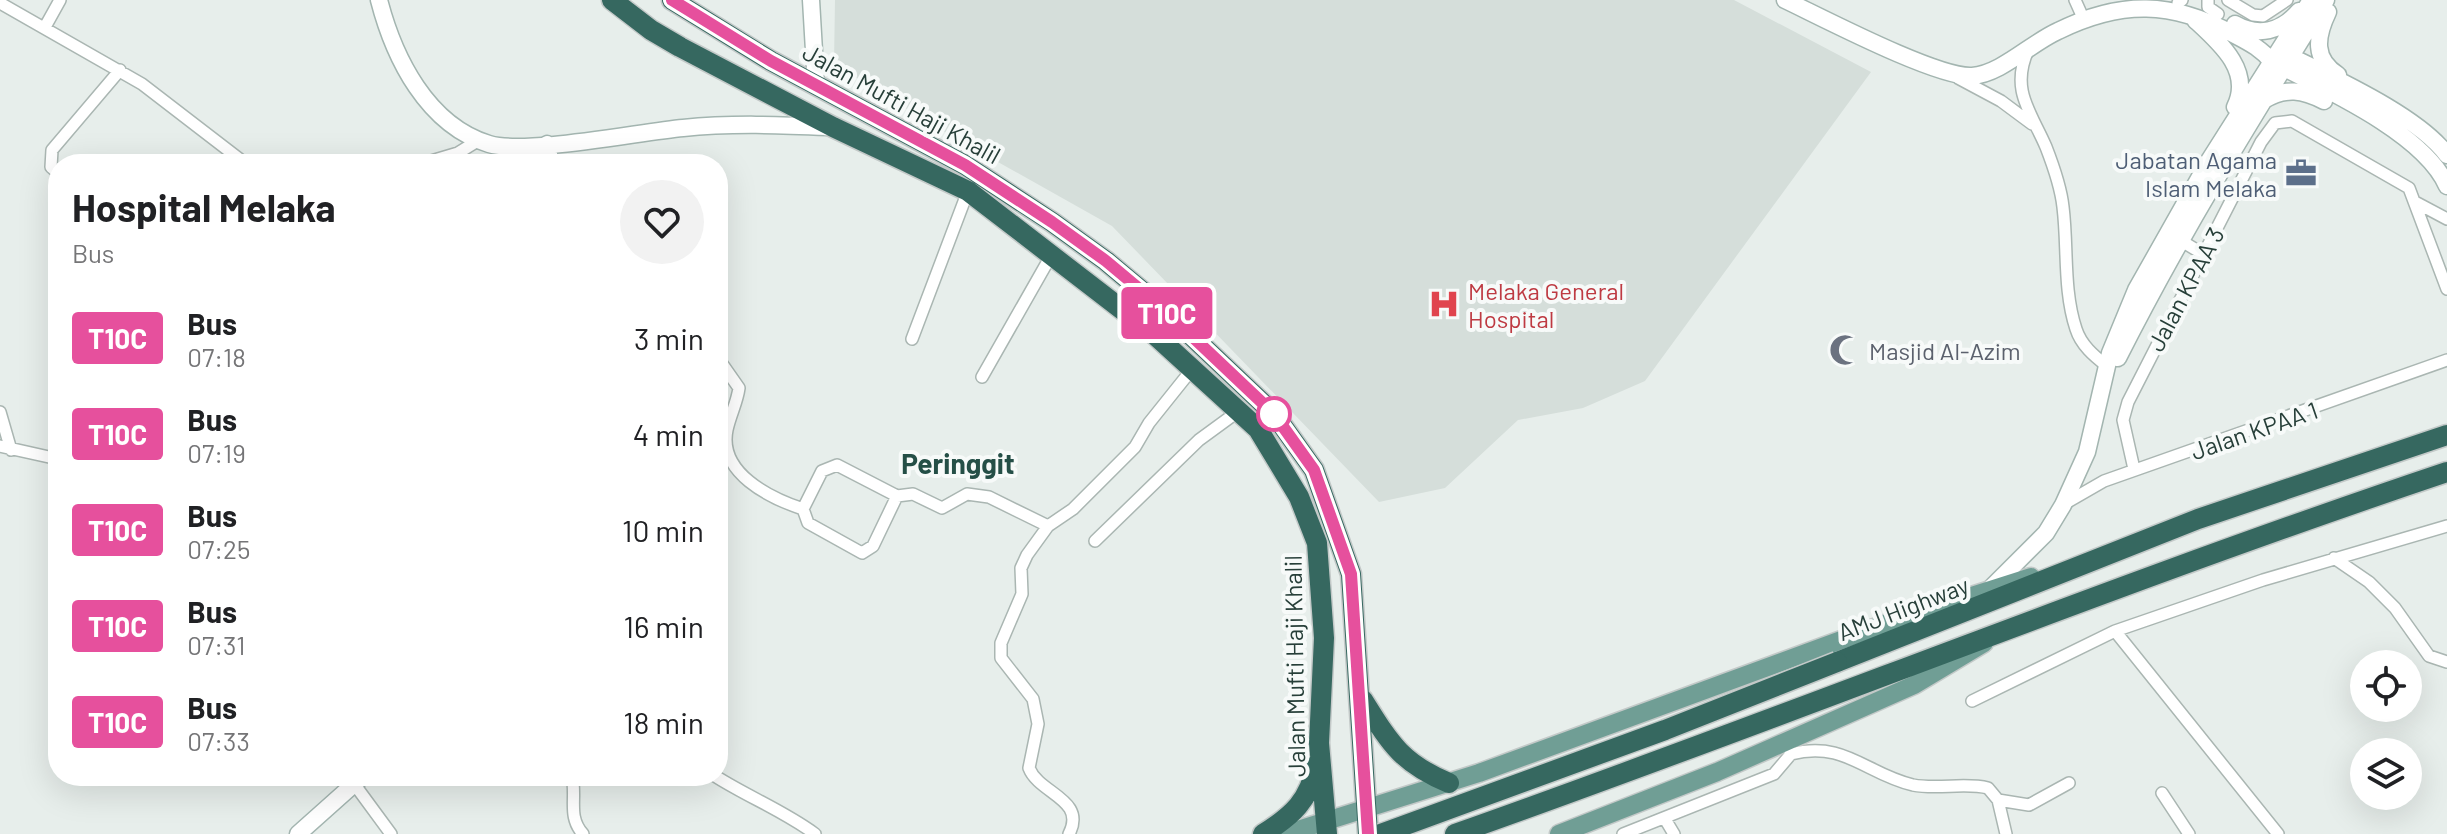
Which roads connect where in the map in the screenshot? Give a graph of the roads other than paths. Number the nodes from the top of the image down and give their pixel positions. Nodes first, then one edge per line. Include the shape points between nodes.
1 (60, 0) edge
2 (379, 0) edge
3 (612, 0) edge
4 (672, 0) edge
5 (811, 0) edge
6 (2075, 0) edge
7 (2287, 0) edge
8 (2310, 0) edge
9 (2326, 0) edge
10 (2334, 0) edge
11 (1790, 1) edge
12 (0, 3) edge
13 (2182, 5) edge
14 (2218, 5) edge
15 (2084, 20) junction
16 (45, 27) junction
17 (813, 43) junction
18 (2030, 46) junction
19 (2277, 58) junction
20 (1932, 67) junction
21 (120, 70) junction
22 (787, 70) junction
23 (816, 85) junction
24 (2263, 101) junction
25 (2374, 102) junction
26 (2375, 119) junction
27 (2032, 124) junction
28 (833, 127) junction
29 (479, 140) junction
30 (547, 144) junction
31 (52, 154) edge
32 (233, 154) edge
33 (455, 154) edge
34 (549, 154) edge
35 (2447, 155) edge
36 (2210, 159) junction
37 (2447, 186) edge
38 (968, 191) junction
39 (2417, 203) junction
40 (2447, 219) edge
41 (2174, 236) junction
42 (1052, 254) junction
43 (2203, 254) junction
44 (2447, 289) edge
45 (912, 339) dead end
46 (2447, 360) edge
47 (2107, 366) junction
48 (1193, 368) junction
49 (728, 372) edge
50 (982, 377) dead end
51 (1240, 410) junction
52 (0, 412) edge
53 (2447, 420) edge
54 (728, 427) edge
55 (2447, 435) edge
56 (5, 448) edge
57 (728, 450) edge
58 (48, 457) edge
59 (2134, 469) junction
60 (2336, 472) junction
61 (2441, 476) edge
62 (897, 496) junction
63 (2063, 505) junction
64 (803, 509) junction
65 (1048, 526) junction
66 (2447, 526) edge
67 (1095, 541) dead end
68 (2334, 558) junction
69 (2085, 564) junction
70 (1990, 589) junction
71 (2002, 630) junction
72 (2115, 631) junction
73 (2447, 662) edge
74 (1361, 696) junction
75 (1972, 701) dead end
76 (1319, 743) junction
77 (1789, 748) junction
78 (1479, 773) junction
79 (1449, 783) junction
80 (2069, 783) dead end
81 (728, 784) edge
82 (352, 786) edge
83 (363, 786) edge
84 (574, 786) edge
85 (2162, 793) dead end
86 (1998, 800) junction
87 (1367, 808) junction
88 (1665, 819) junction
89 (1326, 828) edge
90 (298, 834) edge
91 (391, 834) edge
92 (583, 834) edge
93 (815, 834) edge
94 (1069, 834) edge
95 (1263, 834) edge
96 (1285, 834) edge
97 (1368, 834) edge
98 (1381, 834) edge
99 (1405, 834) edge
100 (1455, 834) edge
101 (1559, 834) edge
102 (1623, 834) edge
103 (1674, 834) edge
104 (2006, 834) edge
105 (2189, 834) edge
106 (2278, 834) edge

1 - 16 street
2 - 29 street via 396,53 420,91 448,120
3 - 28 highway, Jalan Mufti Haji Khalil via 670,42
4 - 22 highway, Jalan Mufti Haji Khalil
5 - 17 street
6 - 15 street
7 - 14 street via 2263,16
8 - 14 street via 2293,19 2257,34
8 - 19 street
9 - 19 street
10 - 25 street via 2318,39 2322,60
11 - 20 street
12 - 16 street
13 - 14 street
13 - 15 street via 2135,8
13 - 19 street
13 - 36 street via 2240,75 2239,100
15 - 18 street
16 - 21 street
17 - 22 street
17 - 23 street
18 - 20 street via 1977,75
18 - 27 street via 2022,62 2020,90
19 - 24 street
19 - 25 street
19 - 26 street
19 - 36 street
20 - 27 street via 1977,87
21 - 31 street
21 - 32 street
22 - 23 highway, Jalan Mufti Haji Khalil
23 - 74 highway, Jalan Mufti Haji Khalil via 965,165 1096,253 1274,414 1314,470 1351,574
24 - 26 street via 2297,90 2345,113
24 - 41 street
25 - 35 street via 2413,123
26 - 37 street via 2426,154
27 - 47 street via 2046,147 2063,204 2077,333
28 - 30 street via 688,127
28 - 38 highway, Jalan Mufti Haji Khalil
29 - 30 street via 509,146
29 - 33 street
30 - 34 street
36 - 41 street
38 - 42 highway, Jalan Mufti Haji Khalil
38 - 45 street
39 - 40 street
39 - 43 street, Jalan KPAA 3 via 2409,188 2389,175 2292,121 2282,121 2261,142
39 - 44 street
41 - 43 street
41 - 47 street via 2117,360
42 - 48 highway, Jalan Mufti Haji Khalil
42 - 50 street
43 - 59 street, Jalan KPAA 3 via 2128,402 2123,420
46 - 59 street, Jalan KPAA 1
47 - 63 street via 2087,452
48 - 51 highway, Jalan Mufti Haji Khalil
48 - 65 street via 1111,474
49 - 54 street via 739,388
51 - 67 street via 1199,440
51 - 76 highway, Jalan Mufti Haji Khalil via 1274,451 1317,543 1324,638
52 - 56 street
53 - 60 highway
55 - 60 highway, AMJ Highway
56 - 58 street
57 - 64 street via 733,464 761,490
59 - 63 street, Jalan KPAA 1
60 - 69 highway, AMJ Highway
61 - 71 highway
62 - 64 street via 846,469 829,466
62 - 64 street via 873,546 862,553 808,523
62 - 65 street via 913,494 942,508 967,494 989,497
63 - 70 street via 2046,533
65 - 94 street via 1021,568 1022,594 1001,643 1001,658 1033,699 1038,724 1029,768 1039,784 1073,812
66 - 68 street
68 - 72 street
68 - 73 street via 2395,608 2429,656
69 - 70 main road
69 - 98 highway, AMJ Highway, bridge via 1650,736
70 - 78 main road
71 - 77 main road via 1914,685
71 - 100 highway
72 - 75 street
72 - 106 street
74 - 79 highway via 1393,748 1410,764
74 - 87 highway, Jalan Mufti Haji Khalil
76 - 89 highway, Jalan Mufti Haji Khalil
76 - 95 highway via 1309,792 1288,819
77 - 86 street via 1830,749 1918,786 1979,786 1994,792
77 - 88 street via 1774,774
77 - 101 main road
78 - 79 main road
78 - 99 main road
79 - 87 main road
80 - 86 street via 2029,805
81 - 93 street
82 - 90 street
83 - 91 street
84 - 92 street via 571,814
85 - 105 street
86 - 104 street
87 - 89 main road
87 - 97 highway, Jalan Mufti Haji Khalil
88 - 102 street
88 - 103 street
89 - 96 main road

